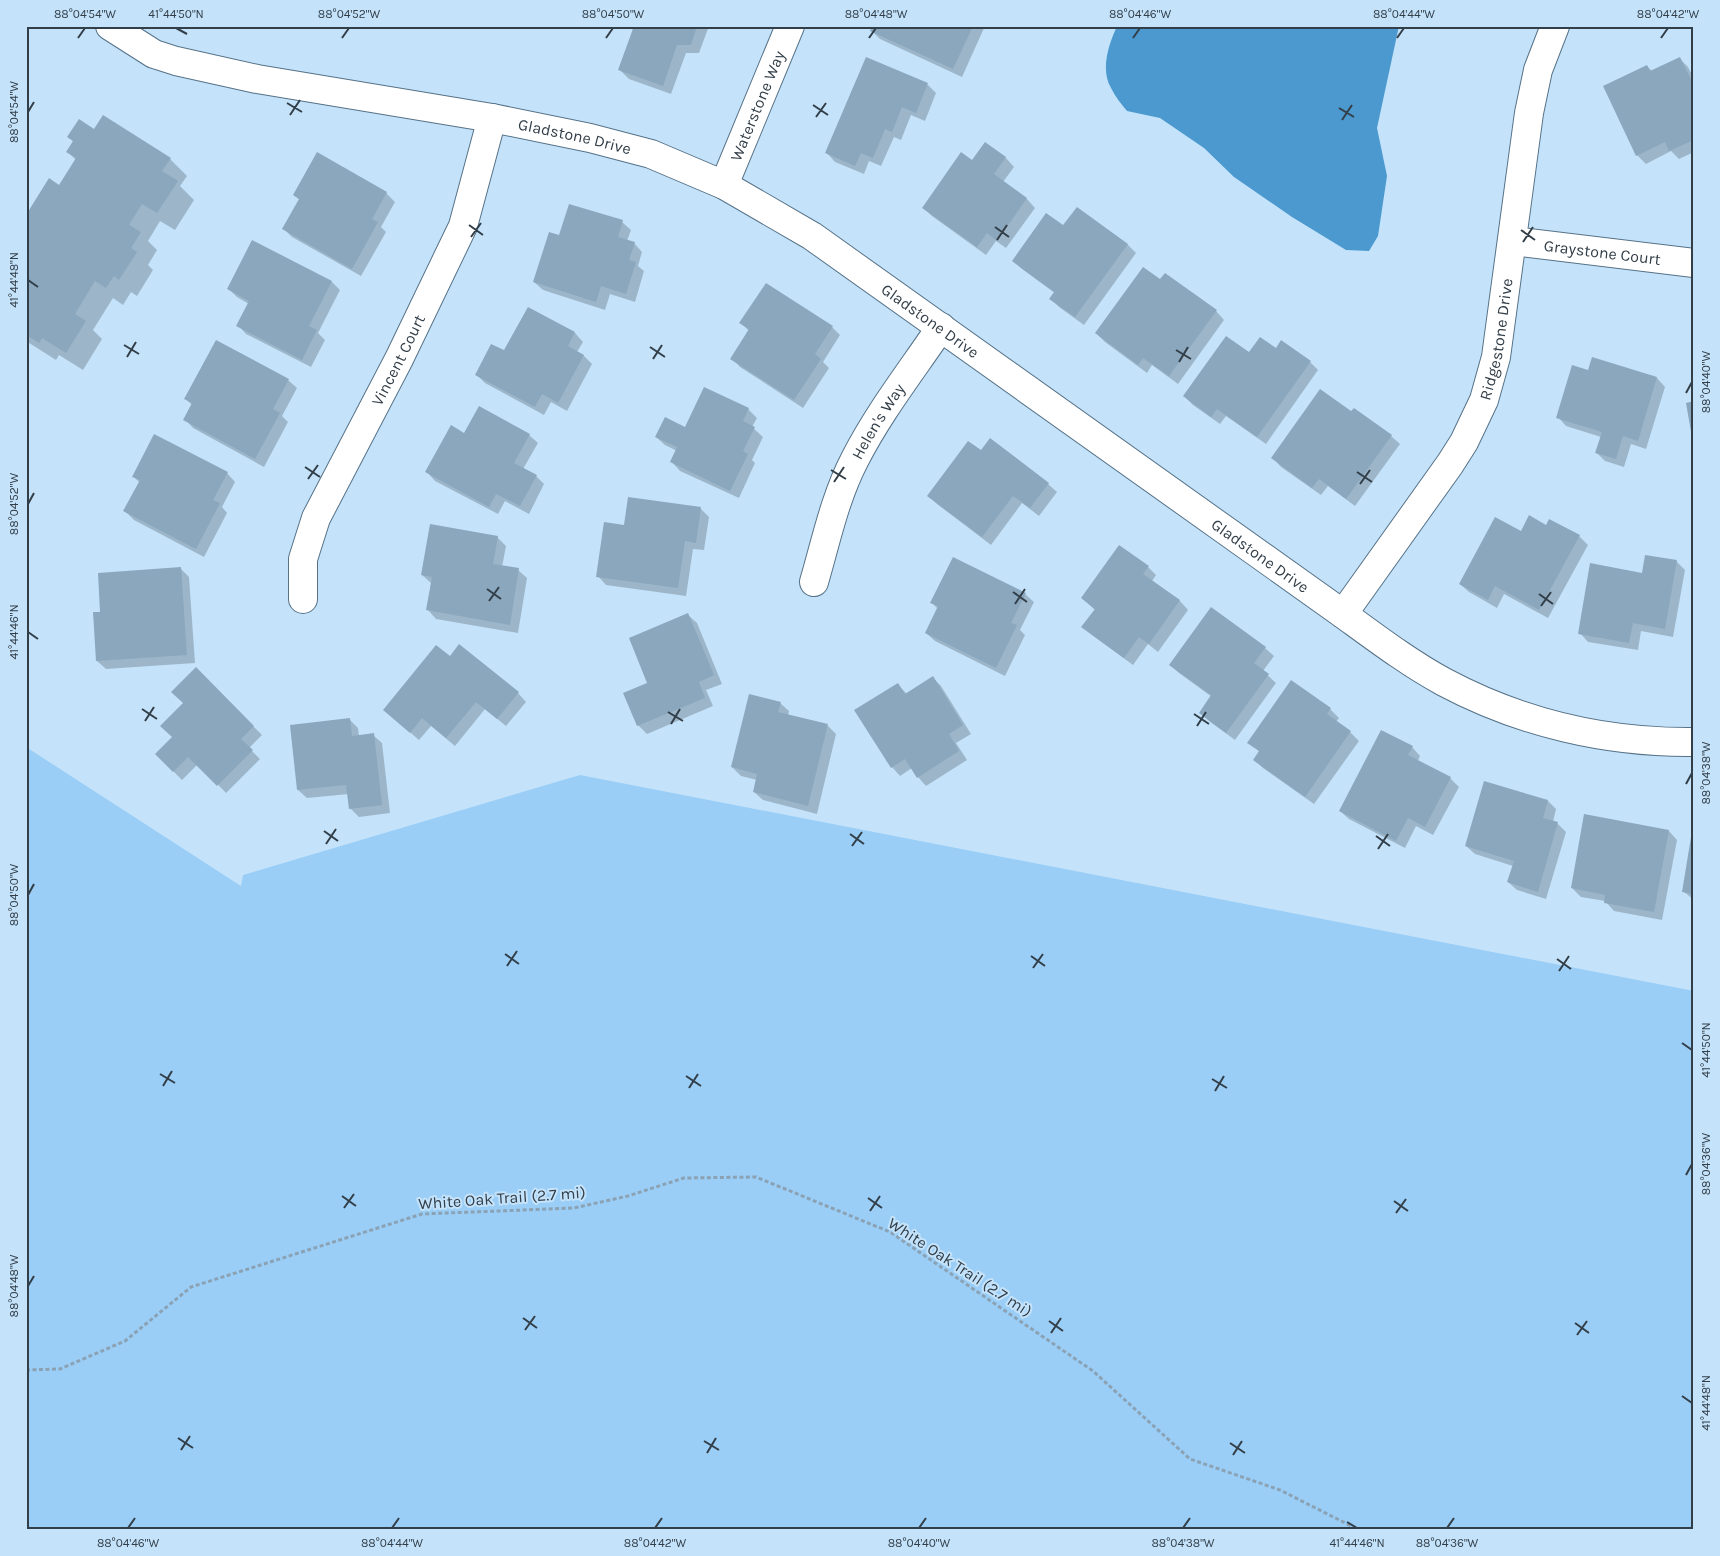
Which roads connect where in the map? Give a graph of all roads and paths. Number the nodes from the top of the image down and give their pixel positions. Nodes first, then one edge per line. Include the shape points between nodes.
1 (110, 26) edge
2 (790, 26) edge
3 (1555, 26) edge
4 (492, 118) junction
5 (724, 185) junction
6 (1512, 242) junction
7 (1694, 263) edge
8 (941, 327) junction
9 (814, 582) dead end
10 (303, 599) dead end
11 (1343, 614) junction
12 (1694, 742) edge
13 (26, 1370) edge
14 (1359, 1530) edge

1 - 4 street, Gladstone Drive via 154,54 176,61
2 - 5 street, Waterstone Way
3 - 6 street, Ridgestone Drive via 1538,70 1529,113
4 - 5 street, Gladstone Drive via 651,154
4 - 10 street, Vincent Court via 463,226 399,359 316,518 304,559
5 - 8 street, Gladstone Drive via 812,236
6 - 7 street, Graystone Court
6 - 11 street, Ridgestone Drive via 1496,357 1484,400 1450,464
8 - 9 street, Helen's Way via 872,427 854,460 835,506
8 - 11 street, Gladstone Drive
11 - 12 street, Gladstone Drive via 1444,682 1514,713 1556,726 1628,739
13 - 14 path, White Oak Trail (2.7 mi) via 60,1369 125,1341 191,1286 422,1214 574,1208 628,1196 684,1178 756,1177 890,1232 1093,1371 1190,1459 1280,1490

